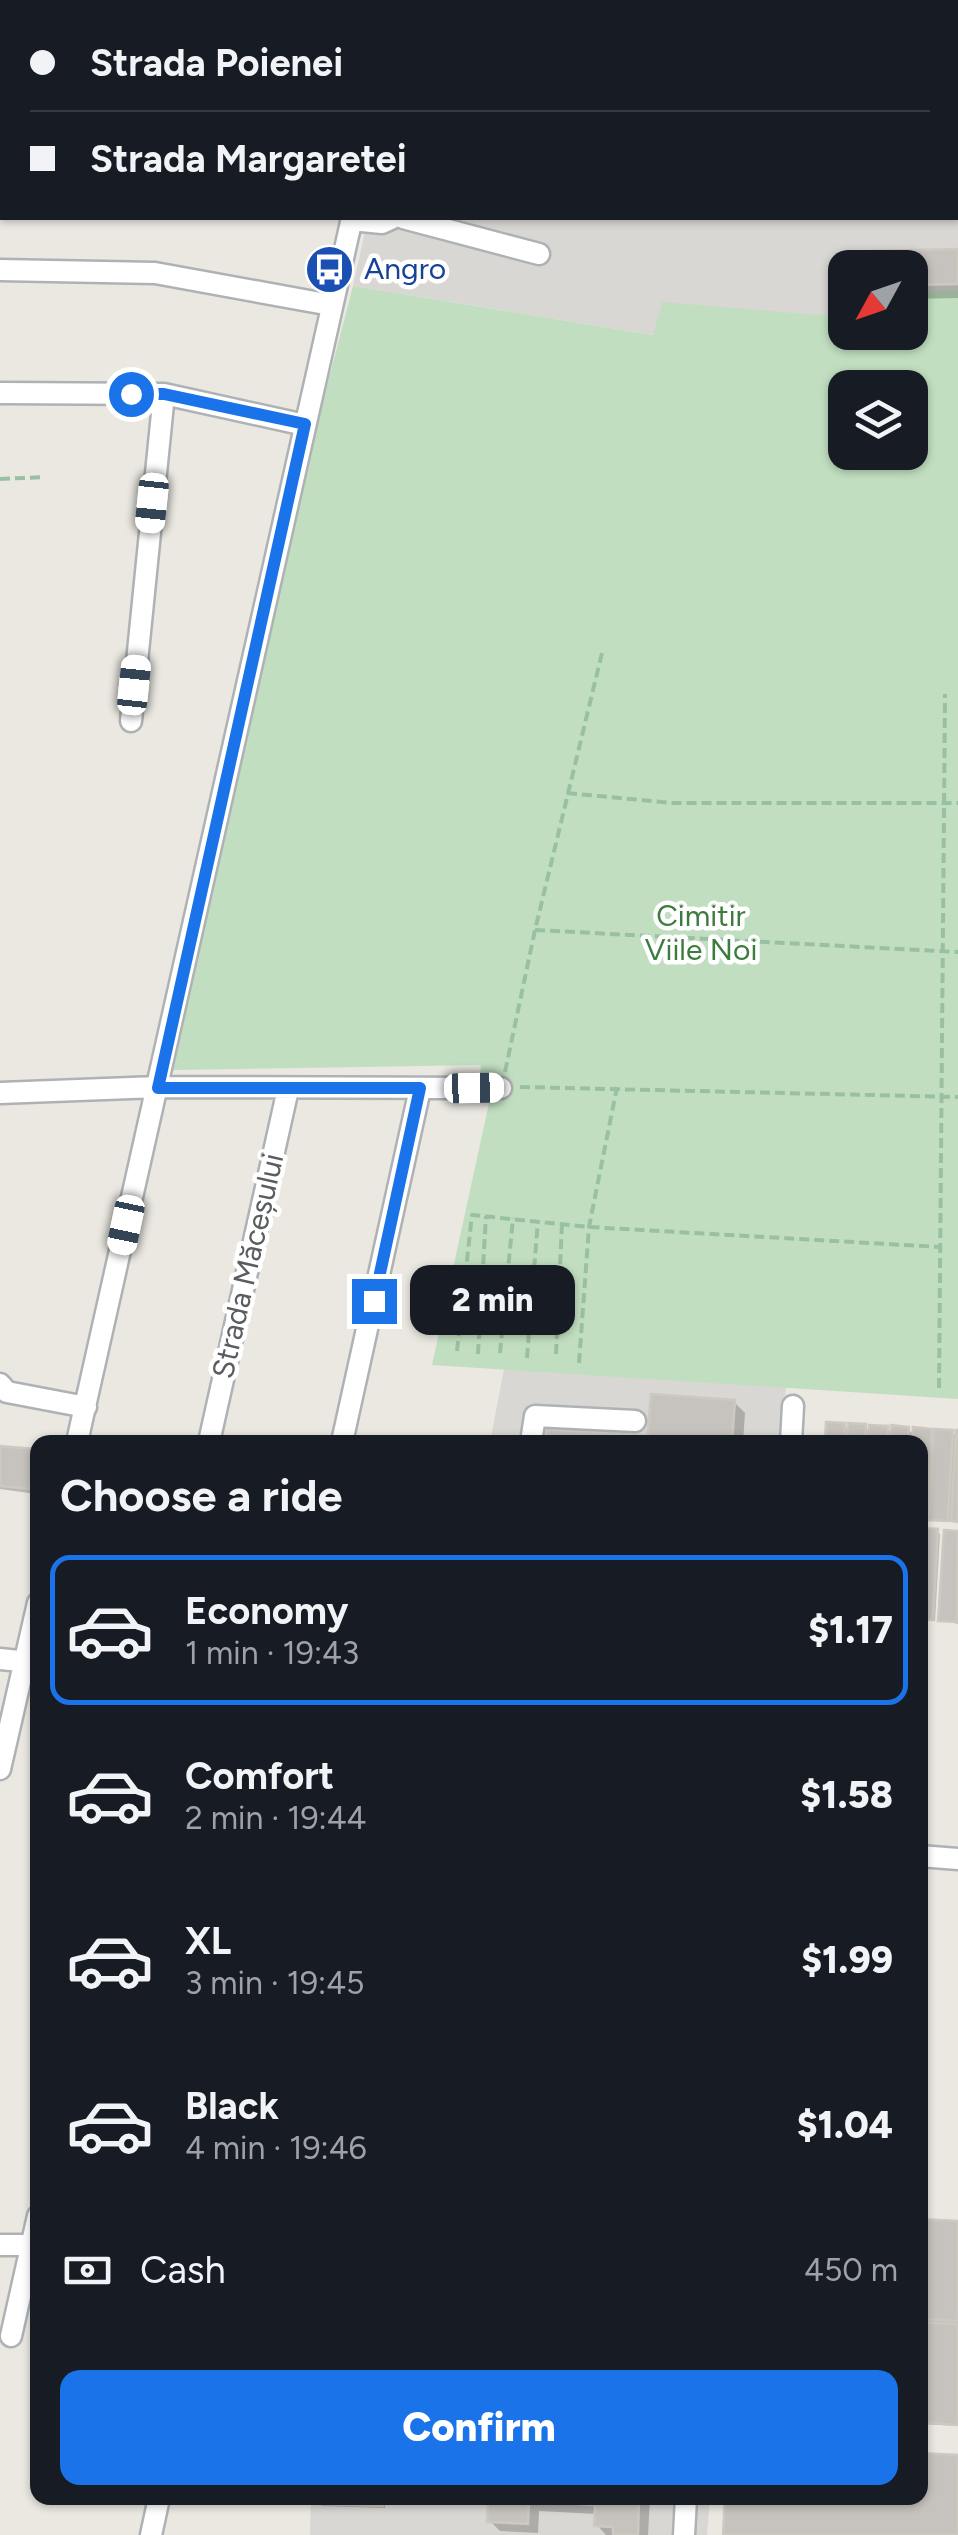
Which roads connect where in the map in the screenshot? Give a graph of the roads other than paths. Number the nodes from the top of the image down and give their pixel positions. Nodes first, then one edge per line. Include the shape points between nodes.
1 (352, 220) edge
2 (358, 220) edge
3 (389, 220) edge
4 (411, 220) edge
5 (539, 254) dead end
6 (0, 270) edge
7 (331, 304) junction
8 (0, 393) edge
9 (164, 394) junction
10 (305, 424) junction
11 (131, 721) dead end
12 (158, 1088) junction
13 (420, 1088) junction
14 (501, 1088) road end
15 (288, 1089) junction
16 (0, 1093) edge
17 (0, 1384) edge
18 (793, 1406) dead end
19 (86, 1407) junction
20 (635, 1421) dead end
21 (79, 1435) edge
22 (211, 1435) edge
23 (344, 1435) edge
24 (531, 1435) edge
25 (791, 1435) edge
26 (0, 1659) edge
27 (30, 1661) edge
28 (0, 1769) edge
29 (928, 1856) edge
30 (958, 1858) edge
31 (0, 2245) edge
32 (30, 2245) edge
33 (30, 2261) edge
34 (11, 2336) dead end
35 (157, 2505) edge
36 (686, 2505) edge
37 (152, 2535) edge
38 (684, 2535) edge

1 - 7 street
2 - 3 street
4 - 5 street
6 - 7 street via 155,273
7 - 10 street
8 - 9 street
9 - 10 street
9 - 11 street
10 - 12 street
12 - 15 street
12 - 16 street
12 - 19 street
13 - 14 street
13 - 15 street
13 - 23 street
15 - 22 street, Strada Măceșului
17 - 19 street via 7,1392
18 - 25 street
19 - 21 street
20 - 24 street via 535,1416
26 - 27 street
27 - 28 street
29 - 30 street
31 - 32 street
33 - 34 street
35 - 37 street
36 - 38 street

